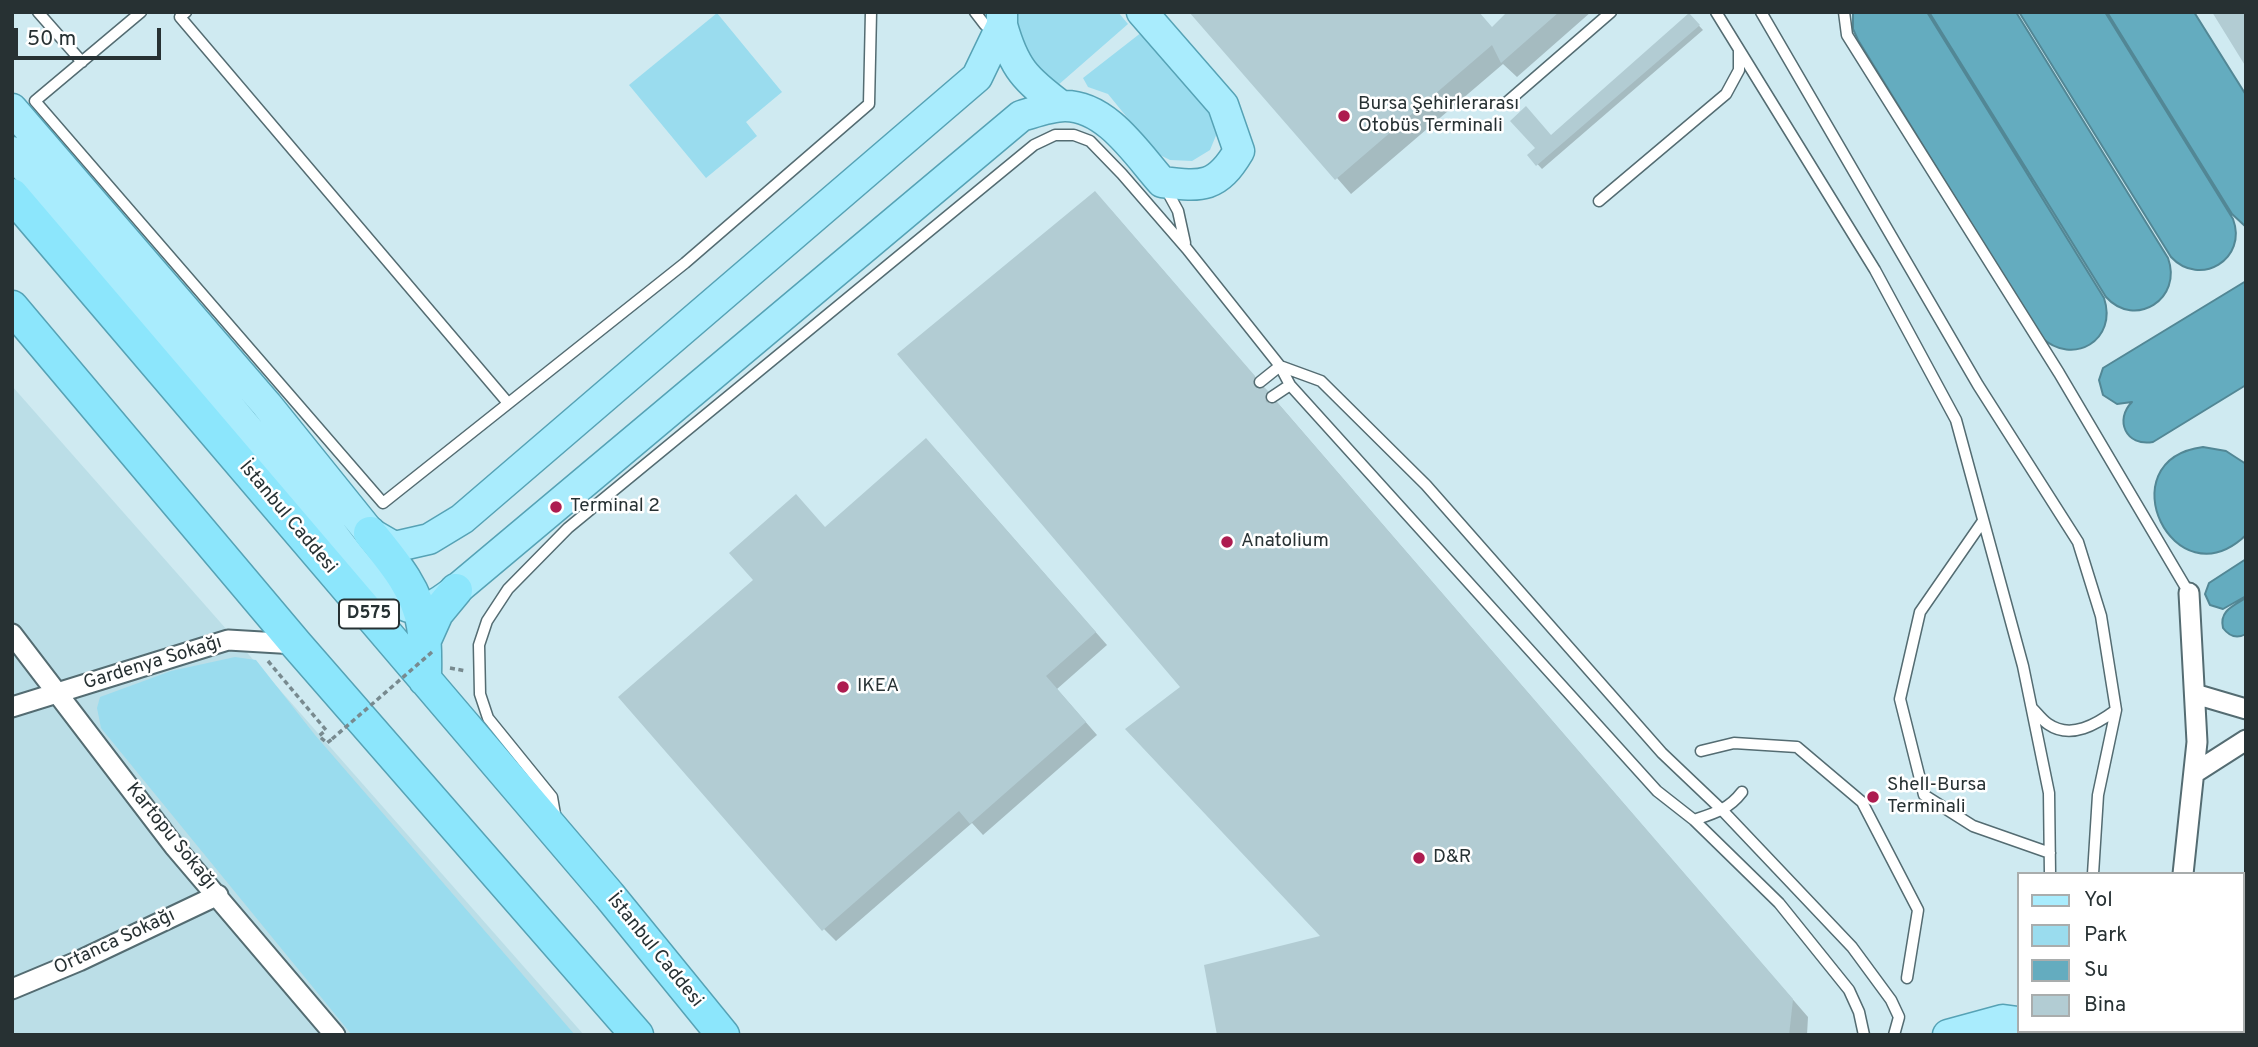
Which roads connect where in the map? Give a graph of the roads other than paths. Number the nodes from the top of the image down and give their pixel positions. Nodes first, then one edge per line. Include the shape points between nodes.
1 (38, 12) edge
2 (141, 12) edge
3 (186, 12) edge
4 (871, 12) edge
5 (975, 12) edge
6 (1142, 12) edge
7 (1611, 12) edge
8 (1716, 12) edge
9 (1760, 12) edge
10 (1844, 12) edge
11 (1002, 18) edge
12 (1739, 49) junction
13 (82, 62) junction
14 (1506, 103) dead end
15 (1061, 106) junction
16 (12, 109) edge
17 (12, 152) edge
18 (1162, 182) junction
19 (12, 195) edge
20 (1599, 201) dead end
21 (1187, 249) junction
22 (12, 307) edge
23 (1280, 366) junction
24 (1260, 382) dead end
25 (1290, 385) junction
26 (1272, 397) dead end
27 (508, 403) junction
28 (1983, 520) junction
29 (370, 533) junction
30 (456, 590) junction
31 (2189, 593) joint
32 (418, 610) junction
33 (12, 634) edge
34 (296, 644) junction
35 (432, 661) junction
36 (57, 693) junction
37 (2195, 694) junction
38 (12, 707) edge
39 (2032, 708) junction
40 (2246, 709) edge
41 (2116, 710) junction
42 (2246, 740) edge
43 (1701, 751) dead end
44 (2196, 772) junction
45 (1742, 792) dead end
46 (1723, 811) junction
47 (1694, 820) junction
48 (558, 837) junction
49 (2050, 853) junction
50 (2050, 872) edge
51 (2093, 872) edge
52 (2183, 872) edge
53 (218, 895) junction
54 (584, 973) junction
55 (1907, 978) dead end
56 (12, 989) edge
57 (2011, 1018) edge
58 (335, 1035) edge
59 (620, 1035) edge
60 (636, 1035) edge
61 (723, 1035) edge
62 (1864, 1035) edge
63 (1894, 1035) edge
64 (1948, 1035) edge

1 - 13 lane
2 - 13 lane
3 - 27 lane via 180,18
4 - 27 lane via 869,104 685,263
5 - 11 lane via 985,25
6 - 18 main road via 1223,105 1239,151 1226,173 1208,183
7 - 14 lane
8 - 12 lane
9 - 41 lane via 1978,385 2078,542 2101,616
10 - 31 lane via 1847,35 2059,373
11 - 15 main road via 1009,50 1020,70
11 - 29 main road via 977,77 462,519 429,539 394,547
12 - 20 lane via 1739,70 1726,94
12 - 28 lane via 1875,270 1956,420
13 - 27 lane via 35,101 383,503
15 - 18 main road via 1092,113 1115,130
15 - 30 main road via 1021,116
16 - 29 main road via 267,405
17 - 32 main road via 364,573 391,599
18 - 21 lane via 1178,211
19 - 35 highway, İstanbul Caddesi / D575
21 - 23 lane
21 - 48 lane via 1090,141 1055,135 1034,145 568,528 508,589 488,619 479,645 478,672 488,718 552,797
22 - 34 highway
23 - 24 lane
23 - 25 lane
23 - 46 lane via 1321,381 1426,485 1662,753
25 - 26 lane
25 - 47 lane via 1657,791
28 - 39 lane
28 - 49 lane via 1920,612 1900,699 1924,795 1973,826
29 - 32 highway via 402,575
30 - 32 main road via 438,604
30 - 35 highway via 437,613
31 - 37 street
32 - 35 highway
33 - 36 street, Kartopu Sokağı
34 - 36 street, Gardenya Sokağı via 228,640
34 - 54 highway
35 - 48 highway, İstanbul Caddesi / D575
36 - 38 street, Gardenya Sokağı
36 - 53 street, Kartopu Sokağı via 174,846
37 - 40 street
37 - 44 street
39 - 41 lane via 2050,726 2073,730 2094,726
39 - 49 lane via 2049,793
41 - 51 lane via 2098,795
42 - 44 street
43 - 55 lane via 1734,743 1797,747 1862,802 1918,910
44 - 52 street
45 - 46 lane
46 - 47 lane
46 - 63 lane via 1877,978 1899,1017
47 - 62 lane via 1779,903 1849,990
48 - 61 highway, İstanbul Caddesi / D575
49 - 50 lane
53 - 56 street, Ortanca Sokağı
53 - 58 street, Kartopu Sokağı
54 - 59 highway
54 - 60 highway
57 - 64 main road

